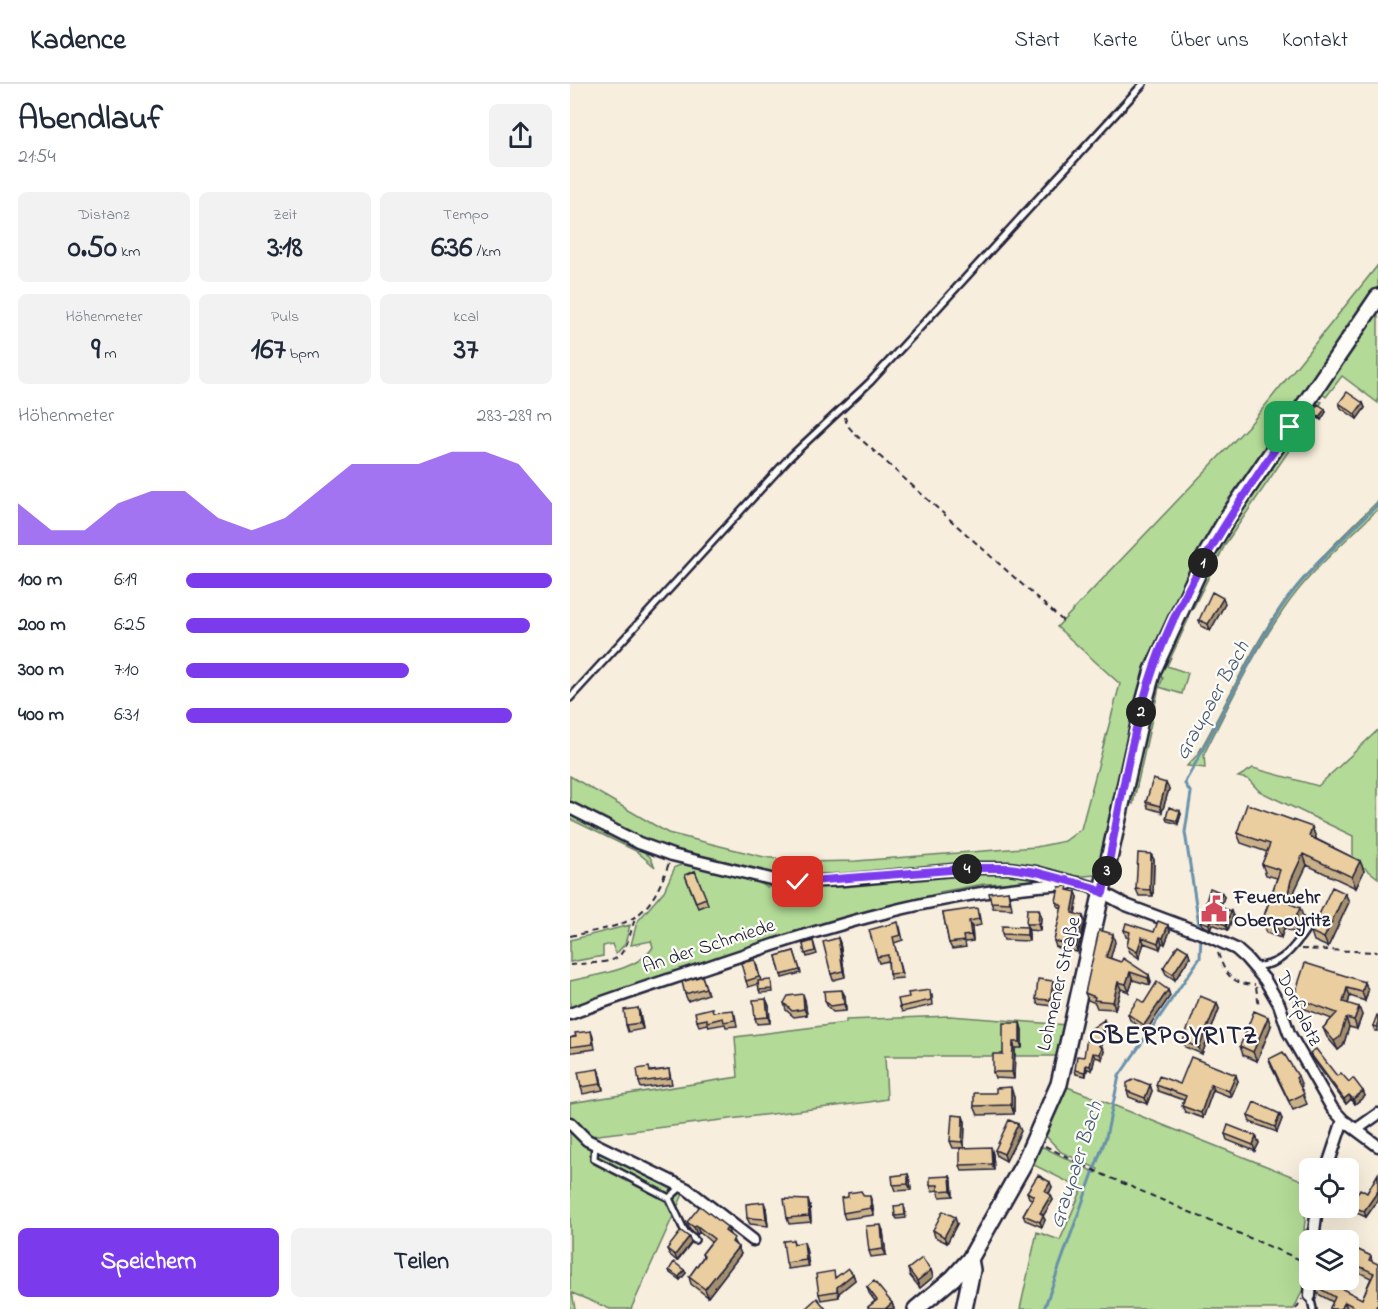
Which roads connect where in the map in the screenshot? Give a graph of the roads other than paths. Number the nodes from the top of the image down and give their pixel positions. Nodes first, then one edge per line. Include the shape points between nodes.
1 (1143, 84) edge
2 (1378, 297) edge
3 (570, 698) edge
4 (570, 808) edge
5 (1074, 883) junction
6 (1103, 893) junction
7 (1312, 921) dead end
8 (1254, 966) junction
9 (570, 1014) edge
10 (1378, 1114) edge
11 (1343, 1120) junction
12 (570, 1123) edge
13 (1357, 1129) junction
14 (595, 1144) junction
15 (1378, 1146) edge
16 (1330, 1158) edge
17 (682, 1186) junction
18 (669, 1198) junction
19 (694, 1240) dead end
20 (753, 1240) dead end
21 (970, 1259) junction
22 (1310, 1290) edge
23 (1310, 1296) joint
24 (916, 1309) edge
25 (964, 1309) edge
26 (1312, 1309) edge

1 - 3 lane via 843,408 789,458
2 - 6 main road, Lohmener Straße via 1228,517 1166,638 1143,706
4 - 5 street, Dorfplatz via 672,855 775,880 798,882 987,868 1036,872
5 - 6 street, Dorfplatz
5 - 9 street, An der Schmiede via 975,892 849,923
6 - 8 street, Dorfplatz via 1236,949
6 - 21 main road, Lohmener Straße via 1059,1084 1024,1163
7 - 8 lane via 1292,949 1273,963
8 - 11 street, Dorfplatz via 1280,1004 1288,1033 1313,1079
10 - 13 street
11 - 13 street
11 - 16 street
12 - 14 street
13 - 15 street
14 - 17 street
14 - 18 lane via 594,1159
17 - 18 lane
17 - 20 street
18 - 19 lane via 685,1232
21 - 24 main road, Lohmener Straße
21 - 25 main road via 972,1270
22 - 23 street
23 - 26 lane

